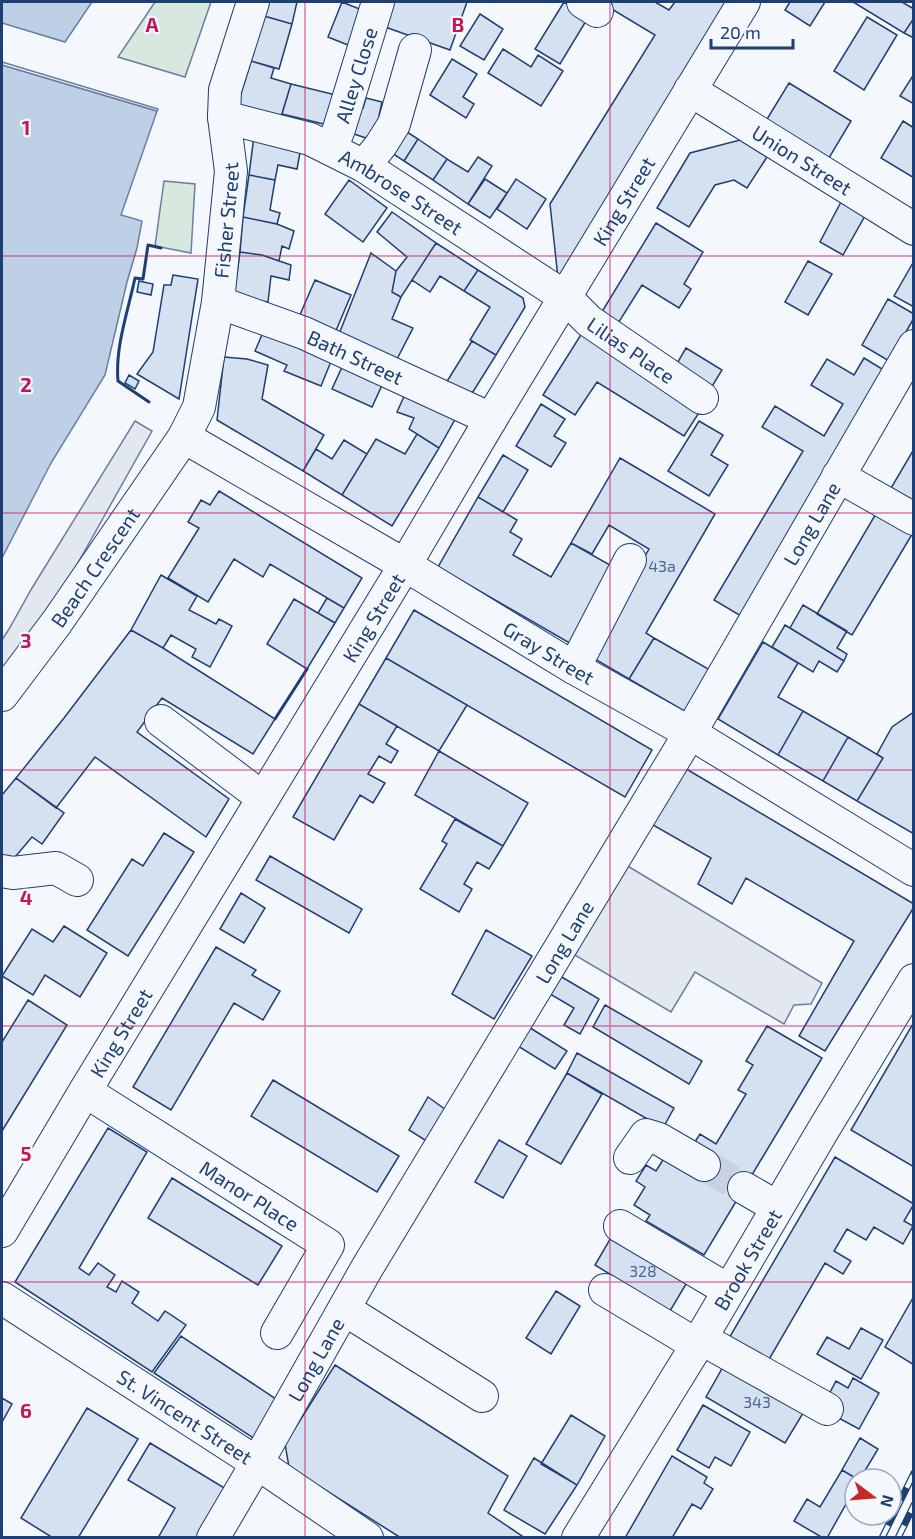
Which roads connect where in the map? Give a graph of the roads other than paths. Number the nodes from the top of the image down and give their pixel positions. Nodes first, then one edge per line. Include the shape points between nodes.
1 (252, 2) edge
2 (378, 2) edge
3 (744, 2) edge
4 (415, 50) dead end
5 (690, 90) junction
6 (224, 117) junction
7 (331, 149) junction
8 (364, 166) junction
9 (914, 229) edge
10 (565, 297) junction
11 (218, 302) junction
12 (914, 346) edge
13 (702, 398) dead end
14 (491, 419) junction
15 (184, 437) junction
16 (838, 476) junction
17 (914, 519) edge
18 (630, 560) dead end
19 (405, 565) junction
20 (574, 668) junction
21 (2, 695) edge
22 (161, 721) dead end
23 (690, 733) junction
24 (263, 798) junction
25 (914, 870) edge
26 (2, 871) edge
27 (77, 880) dead end
28 (914, 980) edge
29 (85, 1091) junction
30 (630, 1158) dead end
31 (704, 1165) tunnel mouth
32 (744, 1188) tunnel mouth
33 (777, 1207) junction
34 (620, 1226) dead end
35 (2, 1231) edge
36 (605, 1290) dead end
37 (729, 1290) junction
38 (2, 1298) edge
39 (344, 1309) junction
40 (278, 1333) dead end
41 (699, 1341) junction
42 (482, 1396) dead end
43 (827, 1408) dead end
44 (257, 1463) junction
45 (213, 1538) edge
46 (367, 1538) edge
47 (578, 1538) edge

1 - 6 street, Fisher Street via 225,90
2 - 7 street, Alley Close
3 - 5 street, King Street
4 - 8 street via 394,124
5 - 9 street, Union Street
5 - 10 street, King Street
6 - 7 street, Ambrose Street via 310,139
6 - 11 street, Fisher Street via 231,171
7 - 8 street, Ambrose Street
8 - 10 street, Ambrose Street
10 - 13 street, Lilias Place via 589,321
10 - 14 street, King Street
11 - 14 street, Bath Street via 304,333
11 - 15 street, Fisher Street via 199,407
12 - 16 street, Long Lane
14 - 19 street, King Street
15 - 19 street, Gray Street
15 - 21 street, Beach Crescent
16 - 17 street
16 - 23 street, Long Lane
18 - 20 street
19 - 20 street, Gray Street
19 - 24 street, King Street
20 - 23 street, Gray Street
22 - 24 street
23 - 25 street, Gray Street
23 - 39 street, Long Lane
24 - 29 street, King Street
26 - 27 street via 56,868
28 - 33 street, Brook Street
29 - 35 street, King Street
29 - 40 street, Manor Place via 327,1245
30 - 31 street via 646,1135
32 - 33 street
33 - 37 street, Brook Street
34 - 37 street
36 - 41 street
37 - 41 street, Brook Street
38 - 44 street, St. Vincent Street
39 - 42 street
39 - 44 street, Long Lane
41 - 43 street
41 - 47 street, Brook Street
44 - 45 street, Long Lane
44 - 46 street, St. Vincent Street

